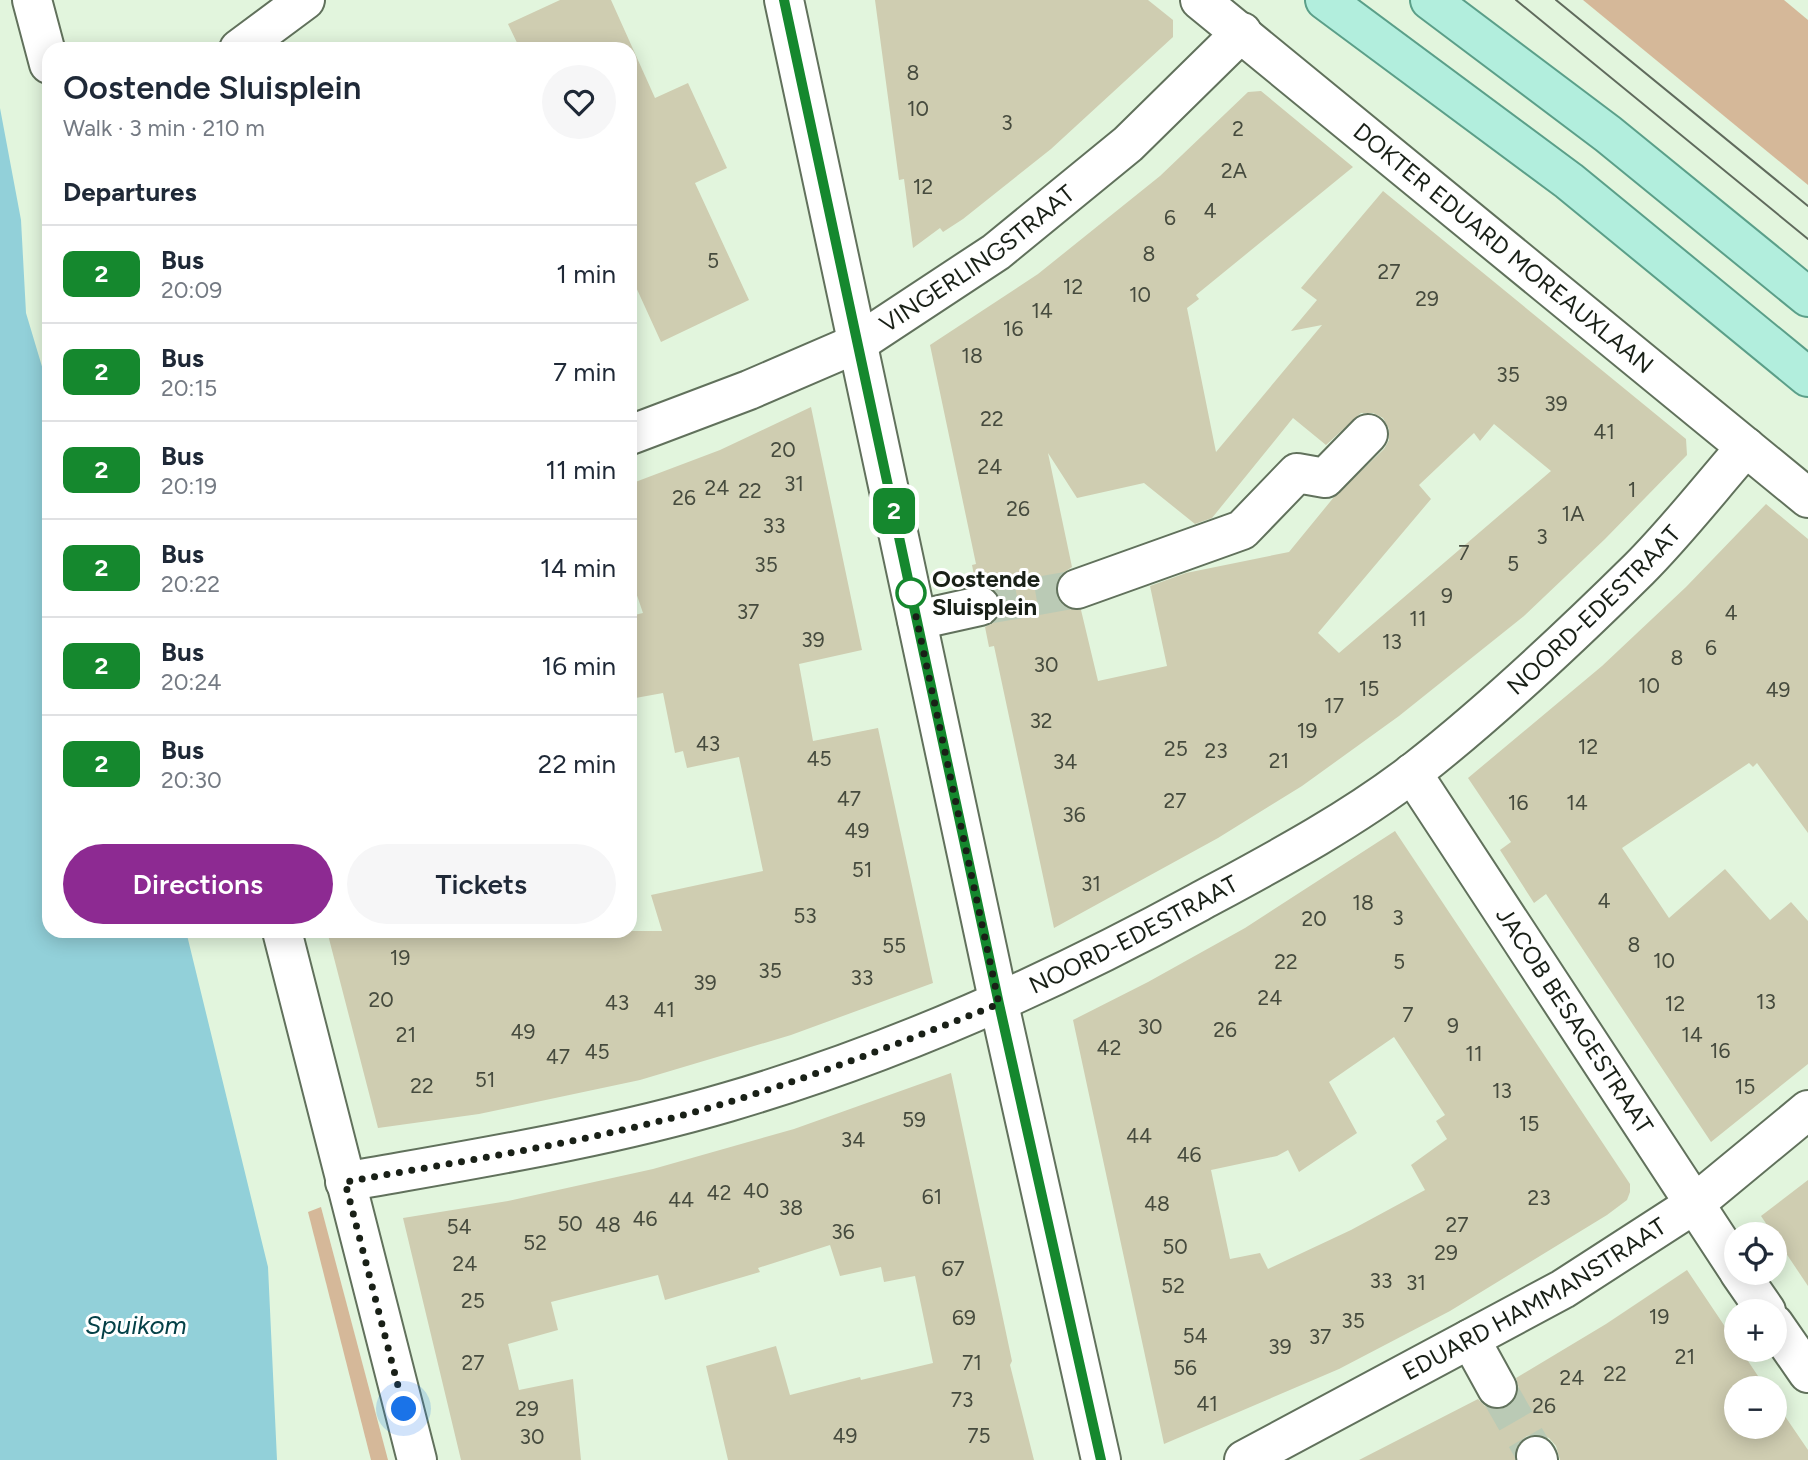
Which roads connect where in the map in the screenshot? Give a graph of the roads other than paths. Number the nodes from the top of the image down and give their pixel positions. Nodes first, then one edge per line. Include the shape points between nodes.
1 (32, 0) edge
2 (305, 0) edge
3 (784, 0) edge
4 (1200, 0) edge
5 (1325, 0) edge
6 (1430, 0) edge
7 (1242, 33) junction
8 (43, 42) edge
9 (248, 42) edge
10 (1808, 297) edge
11 (858, 343) junction
12 (1808, 377) edge
13 (637, 432) edge
14 (1368, 434) dead end
15 (1746, 447) junction
16 (1808, 498) edge
17 (1077, 589) tunnel mouth
18 (981, 606) tunnel mouth
19 (917, 620) junction
20 (1412, 774) junction
21 (284, 938) edge
22 (999, 1004) junction
23 (1808, 1110) edge
24 (345, 1182) junction
25 (1693, 1205) junction
26 (1724, 1250) edge
27 (1470, 1339) junction
28 (1787, 1343) edge
29 (1808, 1373) edge
30 (1497, 1388) tunnel mouth
31 (417, 1460) edge
32 (1101, 1460) edge
33 (1244, 1460) edge

1 - 8 street
2 - 9 street
3 - 11 street
4 - 7 street, DOKTER EDUARD MOREAUXLAAN
5 - 12 main road via 1569,181
6 - 10 main road via 1608,134
7 - 11 street, VINGERLINGSTRAAT via 1128,144 996,252
7 - 15 street, DOKTER EDUARD MOREAUXLAAN
11 - 13 street, VINGERLINGSTRAAT
11 - 19 street
14 - 17 street via 1325,478 1297,473 1242,530
15 - 16 street, DOKTER EDUARD MOREAUXLAAN
15 - 20 street, NOORD-EDESTRAAT via 1641,567
18 - 19 street
19 - 22 street
20 - 22 street, NOORD-EDESTRAAT via 1289,853 1121,945
20 - 25 street, JACOB BESAGESTRAAT
21 - 24 street
22 - 24 street, NOORD-EDESTRAAT via 728,1102 580,1139
22 - 32 street
23 - 25 street, EDUARD HAMMANSTRAAT
24 - 31 street
25 - 26 street, JACOB BESAGESTRAAT
25 - 27 street, EDUARD HAMMANSTRAAT via 1563,1289
27 - 30 street
27 - 33 street, EDUARD HAMMANSTRAAT
28 - 29 street

